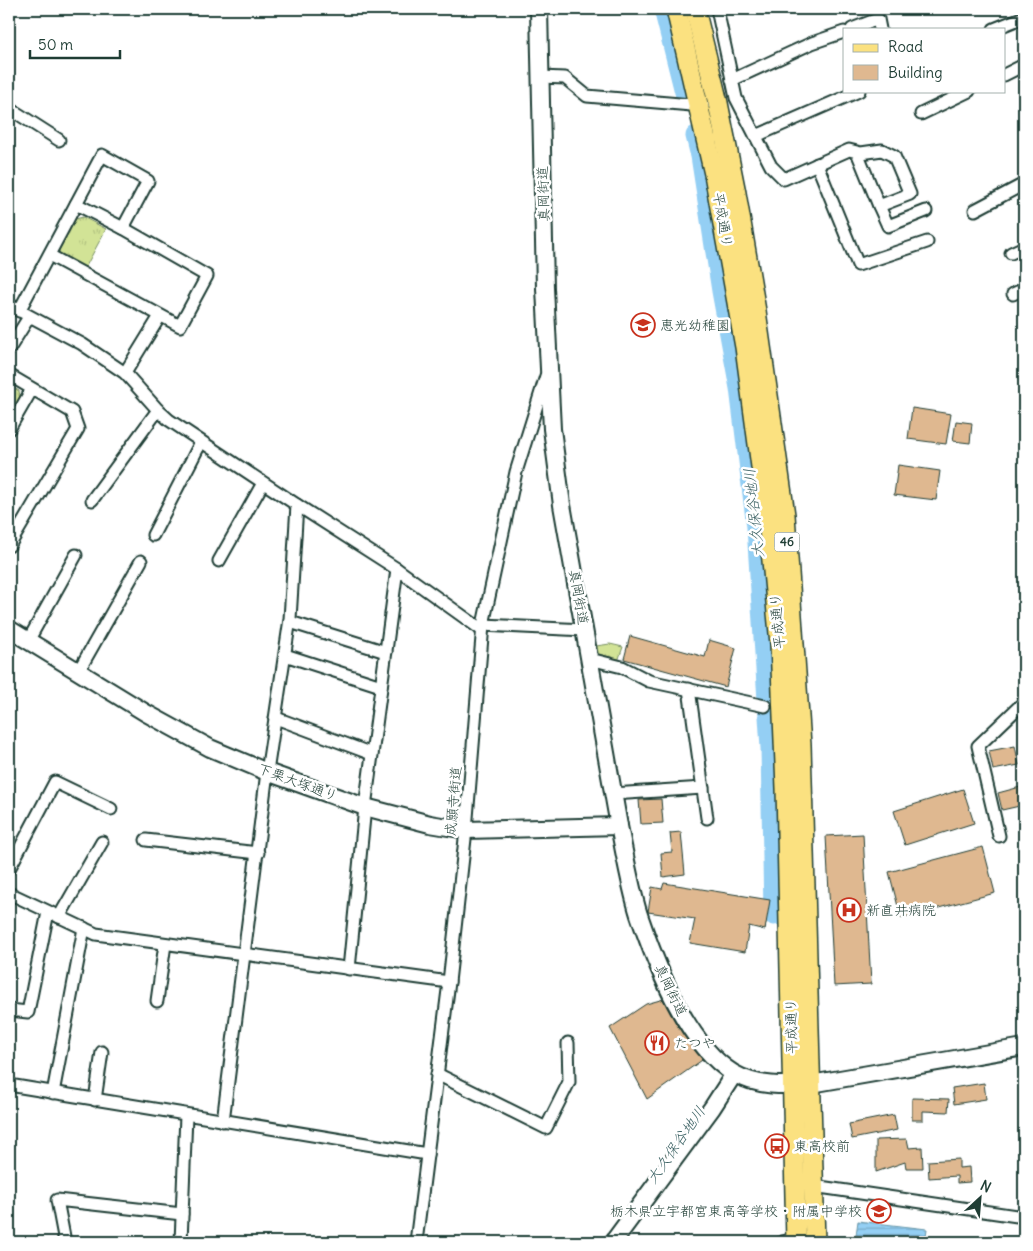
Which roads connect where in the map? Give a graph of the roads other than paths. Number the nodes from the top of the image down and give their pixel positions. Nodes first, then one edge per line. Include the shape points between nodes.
1 (539, 9) edge
2 (676, 9) edge
3 (695, 9) edge
4 (717, 9) edge
5 (1024, 17) edge
6 (855, 28) edge
7 (880, 28) edge
8 (996, 28) edge
9 (843, 32) edge
10 (1024, 65) edge
11 (1006, 74) edge
12 (540, 77) junction
13 (732, 80) junction
14 (857, 92) edge
15 (967, 92) edge
16 (727, 101) junction
17 (700, 107) junction
18 (9, 108) edge
19 (921, 114) dead end
20 (756, 136) junction
21 (59, 140) dead end
22 (858, 152) junction
23 (817, 164) junction
24 (1024, 184) edge
25 (76, 204) junction
26 (879, 206) junction
27 (975, 210) dead end
28 (926, 211) dead end
29 (123, 228) junction
30 (928, 242) dead end
31 (1024, 247) edge
32 (1011, 253) dead end
33 (49, 255) junction
34 (19, 311) edge
35 (160, 316) junction
36 (9, 349) edge
37 (548, 368) junction
38 (125, 373) junction
39 (9, 375) edge
40 (32, 389) junction
41 (158, 410) junction
42 (9, 429) edge
43 (201, 442) junction
44 (263, 483) junction
45 (92, 500) dead end
46 (297, 505) junction
47 (153, 535) dead end
48 (9, 546) edge
49 (76, 555) dead end
50 (141, 561) dead end
51 (219, 561) dead end
52 (397, 569) junction
53 (290, 622) junction
54 (483, 627) junction
55 (9, 629) edge
56 (585, 630) junction
57 (28, 641) junction
58 (386, 652) junction
59 (285, 655) junction
60 (590, 659) junction
61 (78, 672) junction
62 (381, 686) junction
63 (689, 689) junction
64 (1024, 702) edge
65 (765, 706) dead end
66 (276, 718) junction
67 (372, 754) junction
68 (268, 772) junction
69 (703, 788) junction
70 (613, 794) junction
71 (365, 807) junction
72 (111, 809) dead end
73 (707, 818) dead end
74 (619, 826) junction
75 (466, 830) junction
76 (999, 836) dead end
77 (146, 840) dead end
78 (102, 842) dead end
79 (258, 853) junction
80 (9, 869) edge
81 (9, 893) edge
82 (48, 912) junction
83 (60, 917) junction
84 (84, 928) junction
85 (165, 944) junction
86 (245, 955) junction
87 (348, 969) junction
88 (449, 982) junction
89 (157, 1002) dead end
90 (9, 1010) edge
91 (568, 1043) dead end
92 (1024, 1047) edge
93 (102, 1052) dead end
94 (437, 1074) junction
95 (734, 1074) junction
96 (811, 1084) junction
97 (9, 1085) edge
98 (792, 1085) junction
99 (53, 1093) junction
100 (95, 1100) junction
101 (186, 1115) junction
102 (223, 1121) junction
103 (427, 1154) junction
104 (813, 1186) junction
105 (182, 1214) junction
106 (1024, 1217) edge
107 (791, 1241) edge
108 (65, 1242) edge
109 (181, 1242) edge
110 (416, 1242) edge
111 (613, 1242) edge
112 (815, 1242) edge

1 - 12 street, 真岡街道
2 - 17 main road, 平成通り / 46
3 - 16 main road, 平成通り / 46
4 - 13 street
5 - 8 street
6 - 7 street via 878,19
9 - 13 street
10 - 11 street
12 - 17 street via 565,78 587,96
12 - 37 street, 真岡街道
13 - 16 street
14 - 20 street
15 - 19 street
16 - 17 street
16 - 20 street
16 - 96 main road, 平成通り / 46 via 736,193 785,515 801,745
17 - 98 main road, 平成通り / 46 via 745,348 768,519 780,644
18 - 21 street
20 - 23 street via 771,166 784,179
22 - 23 street via 849,150
22 - 26 street
22 - 26 street via 882,150 894,156 910,194
23 - 30 street via 858,265
24 - 27 street
25 - 29 street
25 - 29 street via 102,155 148,181
25 - 33 street
26 - 28 street via 888,226
29 - 35 street via 207,276 180,326
31 - 32 street
33 - 34 street
33 - 35 street
34 - 36 street
34 - 38 street via 82,344
35 - 38 street
37 - 54 street, 成願寺街道 via 516,472
37 - 56 street, 真岡街道 via 562,505
38 - 41 street
39 - 40 street
40 - 42 street
40 - 48 street via 72,412 78,429
41 - 43 street
41 - 45 street
43 - 44 street
43 - 47 street
44 - 46 street
44 - 51 street
46 - 52 street
46 - 53 street
49 - 57 street
50 - 61 street
52 - 54 street
52 - 58 street
53 - 58 street
53 - 59 street
54 - 56 street
54 - 75 street, 成願寺街道
55 - 57 street, 下栗大塚通り
56 - 60 street, 真岡街道
57 - 61 street, 下栗大塚通り
58 - 62 street
59 - 62 street
59 - 66 street
60 - 63 street via 622,667 649,681
60 - 70 street, 真岡街道
61 - 68 street, 下栗大塚通り via 210,748
62 - 67 street
63 - 65 street
63 - 69 street
64 - 76 street via 978,746
66 - 67 street
66 - 68 street
67 - 71 street
68 - 71 street, 下栗大塚通り
68 - 79 street
69 - 70 street
69 - 73 street
70 - 74 street, 真岡街道
71 - 75 street, 下栗大塚通り
71 - 87 street
72 - 80 street via 55,782
74 - 75 street, 下栗大塚通り
74 - 95 street, 真岡街道 via 639,914 674,999 704,1048
75 - 88 street, 成願寺街道
77 - 79 street
78 - 83 street
79 - 86 street
81 - 82 street
82 - 83 street
82 - 90 street via 28,1012
83 - 84 street
84 - 85 street via 96,934
84 - 99 street
85 - 86 street
85 - 89 street
86 - 87 street
86 - 102 street
87 - 88 street
88 - 94 street, 成願寺街道
91 - 94 street via 569,1082 546,1128
92 - 96 street, 真岡街道
93 - 100 street
94 - 103 street, 成願寺街道
95 - 98 street, 真岡街道 via 762,1084
95 - 111 street
96 - 98 street, 真岡街道
96 - 104 main road, 平成通り / 46
97 - 99 street
98 - 107 main road, 平成通り / 46
99 - 100 street
100 - 101 street
101 - 102 street
101 - 105 street
102 - 103 street
103 - 110 street, 成願寺街道
104 - 106 street
104 - 112 main road, 平成通り / 46
105 - 108 street via 58,1200
105 - 109 street

